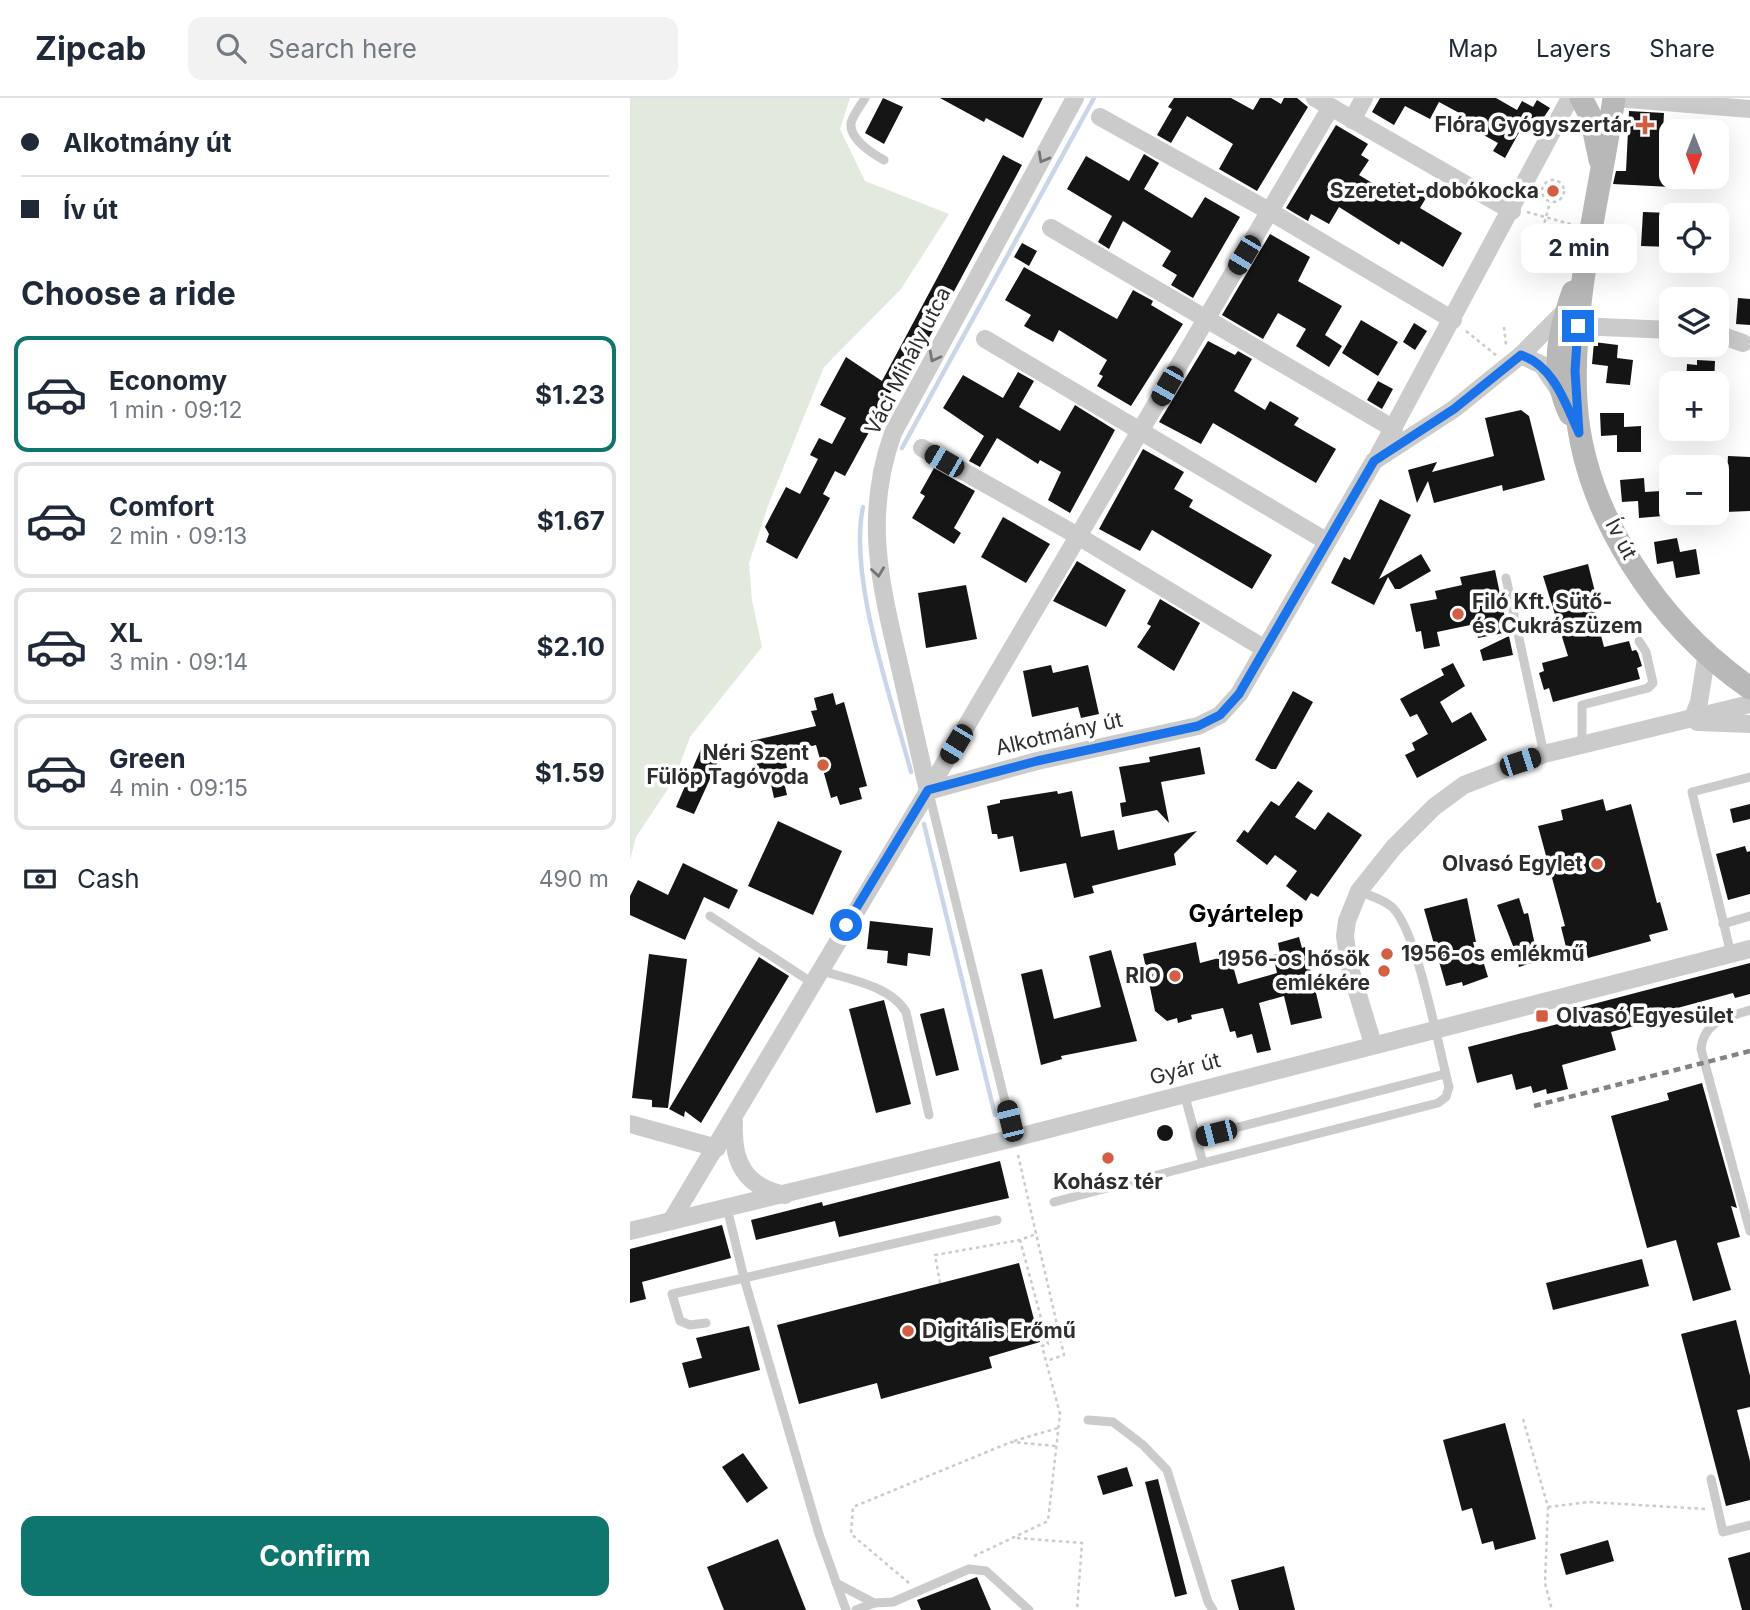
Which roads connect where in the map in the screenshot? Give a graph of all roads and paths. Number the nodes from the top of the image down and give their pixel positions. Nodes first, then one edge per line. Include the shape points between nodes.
1 (865, 98) edge
2 (1315, 98) edge
3 (1364, 98) edge
4 (1570, 98) edge
5 (1581, 98) edge
6 (1615, 98) edge
7 (1071, 100) edge
8 (1331, 107) junction
9 (1750, 109) edge
10 (1100, 117) dead end
11 (1352, 120) junction
12 (884, 160) dead end
13 (1603, 173) junction
14 (1550, 202) junction
15 (1513, 210) junction
16 (1269, 211) junction
17 (1546, 217) junction
18 (1585, 220) junction
19 (1051, 228) dead end
20 (1539, 243) dead end
21 (1205, 320) junction
22 (1453, 320) junction
23 (1504, 327) dead end
24 (1566, 327) junction
25 (1659, 330) edge
26 (1729, 338) edge
27 (985, 339) dead end
28 (1743, 343) dead end
29 (1509, 358) junction
30 (1560, 392) junction
31 (1141, 429) junction
32 (1394, 429) junction
33 (1579, 433) junction
34 (922, 448) dead end
35 (1374, 461) junction
36 (1078, 536) junction
37 (1326, 541) junction
38 (1506, 578) dead end
39 (1639, 641) dead end
40 (1265, 649) junction
41 (1707, 653) junction
42 (1750, 688) edge
43 (1750, 704) edge
44 (1685, 719) junction
45 (1750, 724) edge
46 (1582, 745) junction
47 (1544, 754) junction
48 (1750, 777) edge
49 (928, 790) junction
50 (1359, 891) junction
51 (710, 916) dead end
52 (1750, 916) edge
53 (1723, 924) junction
54 (1750, 949) edge
55 (1731, 954) junction
56 (815, 976) junction
57 (1750, 1010) edge
58 (1433, 1029) junction
59 (1373, 1044) junction
60 (1445, 1074) junction
61 (1184, 1093) junction
62 (929, 1115) dead end
63 (735, 1117) junction
64 (630, 1124) edge
65 (1014, 1138) junction
66 (1196, 1138) junction
67 (717, 1148) junction
68 (1203, 1163) junction
69 (785, 1195) junction
70 (1054, 1202) dead end
71 (727, 1208) junction
72 (997, 1220) dead end
73 (671, 1221) junction
74 (630, 1231) edge
75 (1750, 1231) edge
76 (1036, 1234) junction
77 (1022, 1240) junction
78 (744, 1278) junction
79 (940, 1283) dead end
80 (706, 1322) dead end
81 (1046, 1362) junction
82 (1523, 1419) dead end
83 (1088, 1420) dead end
84 (1058, 1428) junction
85 (1011, 1442) junction
86 (1056, 1446) junction
87 (1711, 1479) dead end
88 (1548, 1507) junction
89 (1718, 1509) junction
90 (1750, 1525) edge
91 (1014, 1538) junction
92 (965, 1561) dead end
93 (836, 1583) junction
94 (912, 1585) dead end
95 (874, 1603) junction
96 (846, 1610) edge
97 (856, 1610) edge
98 (1029, 1610) edge
99 (1077, 1610) edge
100 (1213, 1610) edge
101 (1552, 1610) edge

1 - 12 lane via 851,123 853,132 867,150
2 - 8 street
3 - 11 street
4 - 15 street
5 - 13 main road via 1591,117
6 - 9 street
6 - 13 main road, Ív út
7 -> 49 street, Váci Mihály utca via 893,433 881,468 876,500 878,576
8 - 11 street
8 - 16 street
10 - 16 street
11 - 15 street
13 - 18 main road, Ív út
14 - 14 path via 1542,188 1545,182 1556,180 1564,192 1561,199
14 - 17 path
15 - 17 path
15 - 22 street
16 - 21 street
16 - 22 street
17 - 18 path
17 - 20 path
18 - 24 main road, Ív út
19 - 21 street
21 - 31 street
21 - 32 street
22 - 29 path
22 - 32 street
23 - 29 path
24 - 25 street
24 - 29 street, Alkotmány út
24 - 30 main road, Ív út via 1556,357
24 - 33 main road, Ív út
26 - 28 street
27 - 31 street
29 - 30 street via 1542,365
29 - 35 street, Alkotmány út via 1454,409
30 - 33 main road, Ív út
31 - 36 street
31 - 37 street
32 - 35 street
33 - 41 main road, Ív út via 1597,491 1632,562
34 - 36 street
35 - 37 street, Alkotmány út
36 - 40 street
36 - 49 street
37 - 40 street, Alkotmány út
38 - 47 lane
39 - 46 lane via 1653,682 1648,688 1582,705
40 - 49 street, Alkotmány út via 1231,705 1209,721
41 - 42 main road, Ív út
41 - 44 street via 1699,702
43 - 44 street
44 - 45 street
44 - 46 street
46 - 47 street
47 - 50 street via 1464,785 1434,807
48 - 53 lane via 1692,792
49 - 56 street
49 - 65 lane
50 - 58 lane via 1391,906 1404,922
50 - 59 street via 1345,936
51 - 56 lane
52 - 53 lane
53 - 55 lane
54 - 55 street, Gyár út
55 - 58 street, Gyár út
56 - 62 lane via 889,994 900,1002
56 - 63 street
57 - 75 lane via 1713,1023 1702,1035 1701,1049
58 - 59 street, Gyár út
58 - 60 lane
59 - 61 street, Gyár út
60 - 66 lane
60 - 68 lane via 1449,1087 1438,1103
61 - 65 street, Gyár út
61 - 66 lane
63 - 67 street
63 - 69 street via 734,1151 740,1168 751,1182
64 - 67 street
65 - 69 street, Gyár út
65 - 76 path
66 - 68 lane
67 - 73 street
68 - 70 lane
69 - 71 street, Gyár út
71 - 73 street, Gyár út
71 - 78 lane
72 - 78 lane
73 - 74 street, Gyár út
76 - 77 path
76 - 81 path via 1064,1355
77 - 79 path via 934,1255
77 - 81 path via 1048,1344 1042,1346
78 - 80 lane via 672,1294 680,1321 690,1325
78 - 93 lane
81 - 84 path via 1060,1414
82 - 88 path
83 - 100 lane via 1112,1422 1167,1470
84 - 85 path
84 - 86 path
85 - 86 path
85 - 94 path via 853,1507 851,1534
86 - 91 path via 1048,1521
87 - 89 lane
88 - 89 path via 1589,1502
88 - 101 path via 1545,1583
89 - 90 lane via 1723,1532
91 - 92 path
91 - 99 path via 1082,1543
93 - 95 lane
93 - 96 lane
95 - 97 lane
95 - 98 lane via 893,1602 969,1569 986,1571

